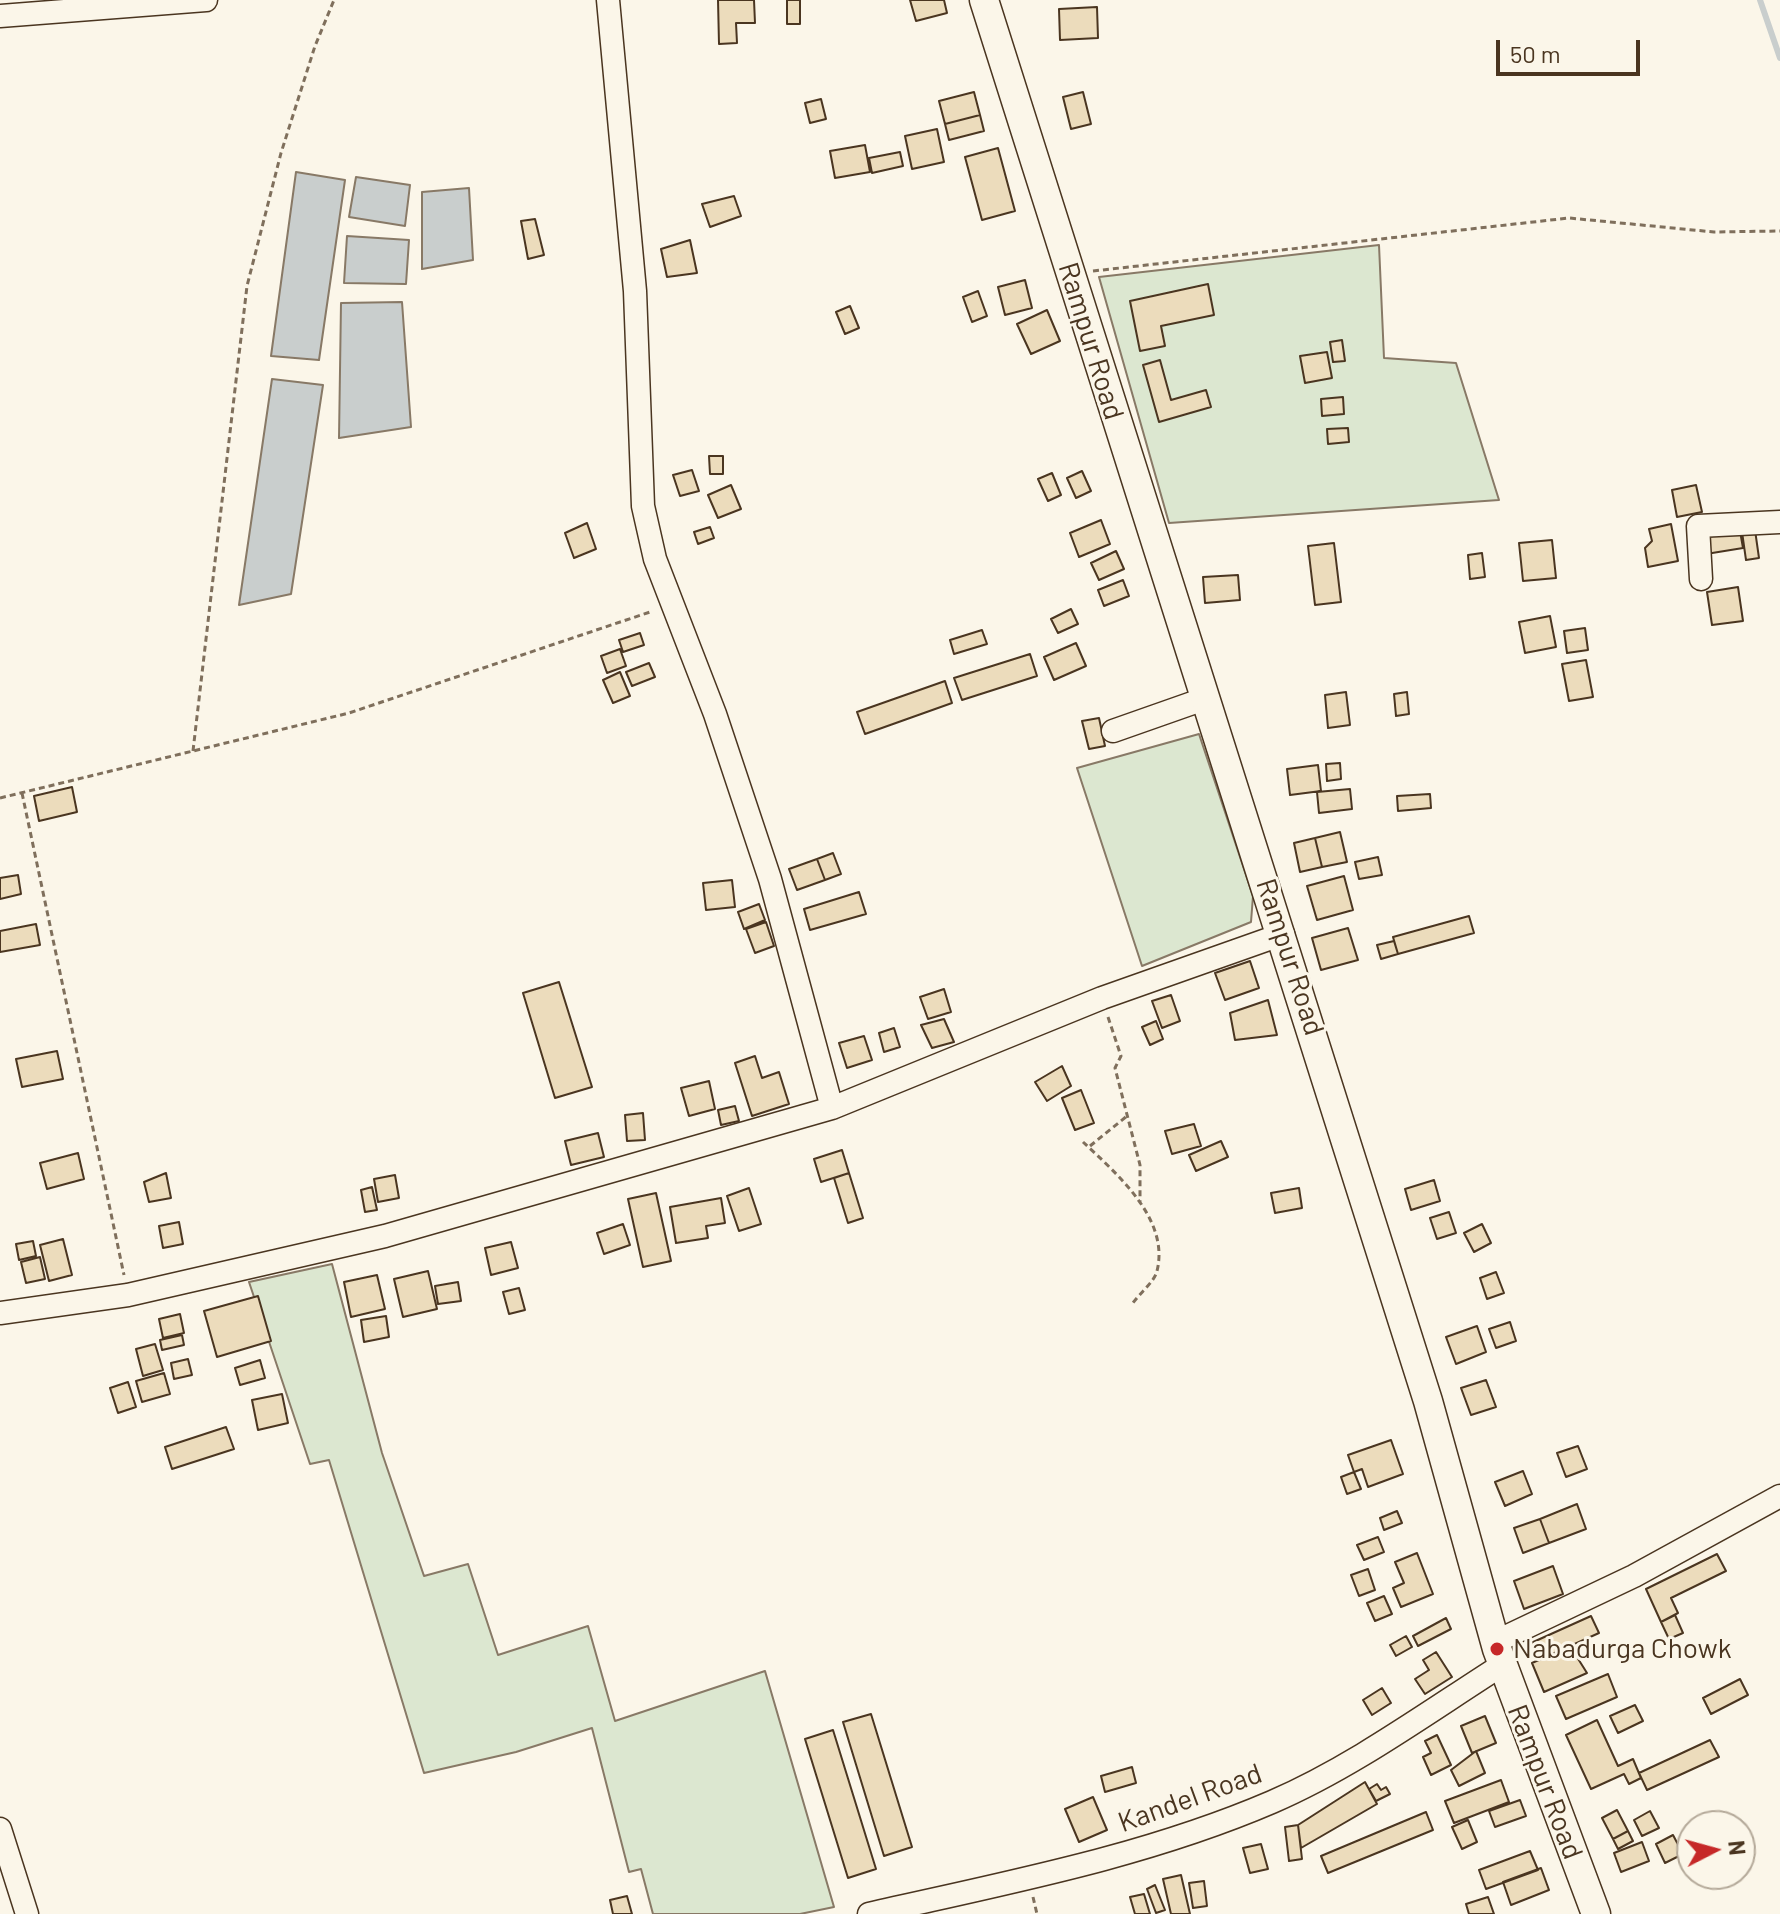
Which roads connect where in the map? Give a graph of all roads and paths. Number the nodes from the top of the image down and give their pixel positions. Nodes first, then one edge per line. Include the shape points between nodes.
1 (193, 0) edge
2 (206, 0) edge
3 (334, 0) edge
4 (608, 0) edge
5 (984, 0) edge
6 (0, 16) edge
7 (1780, 231) edge
8 (1070, 273) junction
9 (1780, 522) edge
10 (1701, 579) dead end
11 (673, 604) junction
12 (1204, 699) junction
13 (1113, 731) dead end
14 (193, 751) junction
15 (22, 793) junction
16 (0, 798) edge
17 (1283, 934) junction
18 (1102, 998) junction
19 (832, 1108) junction
20 (1127, 1116) junction
21 (1083, 1142) dead end
22 (1089, 1147) junction
23 (1140, 1203) junction
24 (128, 1295) junction
25 (1131, 1306) dead end
26 (0, 1313) edge
27 (1780, 1496) edge
28 (1499, 1654) junction
29 (0, 1829) edge
30 (27, 1914) edge
31 (869, 1914) edge
32 (1596, 1914) edge

1 - 2 street
1 - 6 street
3 - 14 path via 281,153 247,286
4 - 11 street via 635,291 643,506 655,559
5 - 8 main road, Rampur Road
7 - 8 path via 1714,232 1569,218
8 - 12 main road, Rampur Road
9 - 10 street via 1698,526
11 - 14 path via 349,713
11 - 19 street via 770,879
12 - 13 street
12 - 17 main road, Rampur Road
14 - 15 path
15 - 16 path
15 - 24 path
17 - 18 street
17 - 28 main road, Rampur Road via 1428,1401
18 - 19 street
18 - 20 path via 1121,1056 1115,1068
19 - 24 street via 385,1236
20 - 22 path
20 - 23 path via 1140,1165
21 - 22 path
22 - 23 path
23 - 25 path via 1156,1229 1157,1269
24 - 26 street
27 - 28 street, Kandel Road
28 - 31 street, Kandel Road via 1373,1746 1273,1802 1143,1849
28 - 32 main road, Rampur Road
29 - 30 street

